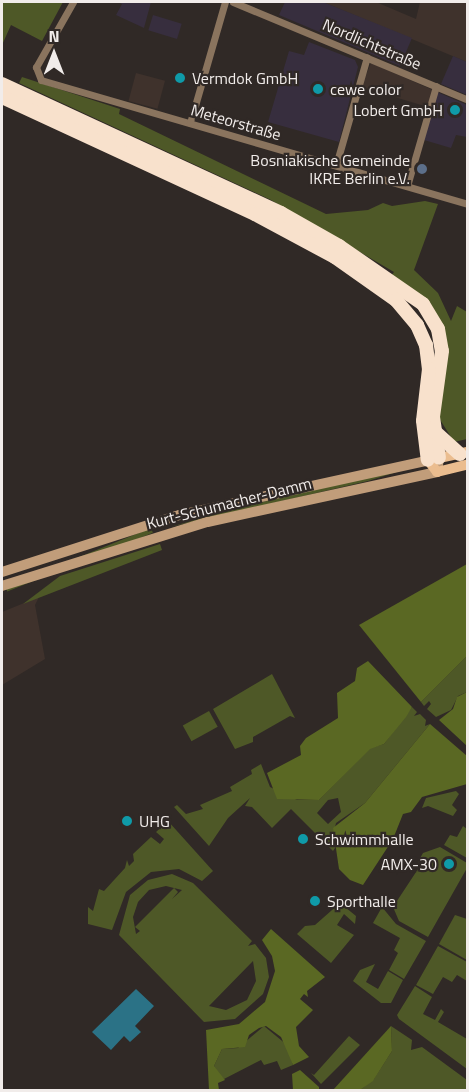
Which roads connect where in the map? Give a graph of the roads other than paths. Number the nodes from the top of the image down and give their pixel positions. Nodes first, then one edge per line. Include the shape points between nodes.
1 (73, 2) edge
2 (225, 2) edge
3 (233, 2) edge
4 (367, 57) junction
5 (2, 84) edge
6 (436, 86) junction
7 (2, 97) edge
8 (468, 100) edge
9 (190, 123) junction
10 (336, 165) junction
11 (407, 186) junction
12 (468, 204) edge
13 (433, 430) junction
14 (465, 456) edge
15 (434, 463) junction
16 (159, 520) junction
17 (163, 533) junction
18 (2, 572) edge
19 (2, 586) edge

1 - 9 street, Meteorstraße via 36,71 40,80
2 - 9 street
3 - 4 street, Nordlichtstraße
4 - 6 street, Nordlichtstraße
4 - 10 street
5 - 13 highway via 281,213 416,298 434,318 441,339
6 - 8 street, Nordlichtstraße
6 - 11 street
7 - 15 highway via 255,214 335,257 396,300 417,325 426,345 429,369 423,421
9 - 10 street, Meteorstraße
10 - 11 street, Meteorstraße
11 - 12 street, Meteorstraße
13 - 14 highway
13 - 15 highway
14 - 15 main road, Kurt-Schumacher-Damm
15 - 16 main road, Kurt-Schumacher-Damm
15 - 17 main road, Kurt-Schumacher-Damm
16 - 17 main road
16 - 18 main road, Kurt-Schumacher-Damm
17 - 19 main road, Kurt-Schumacher-Damm

